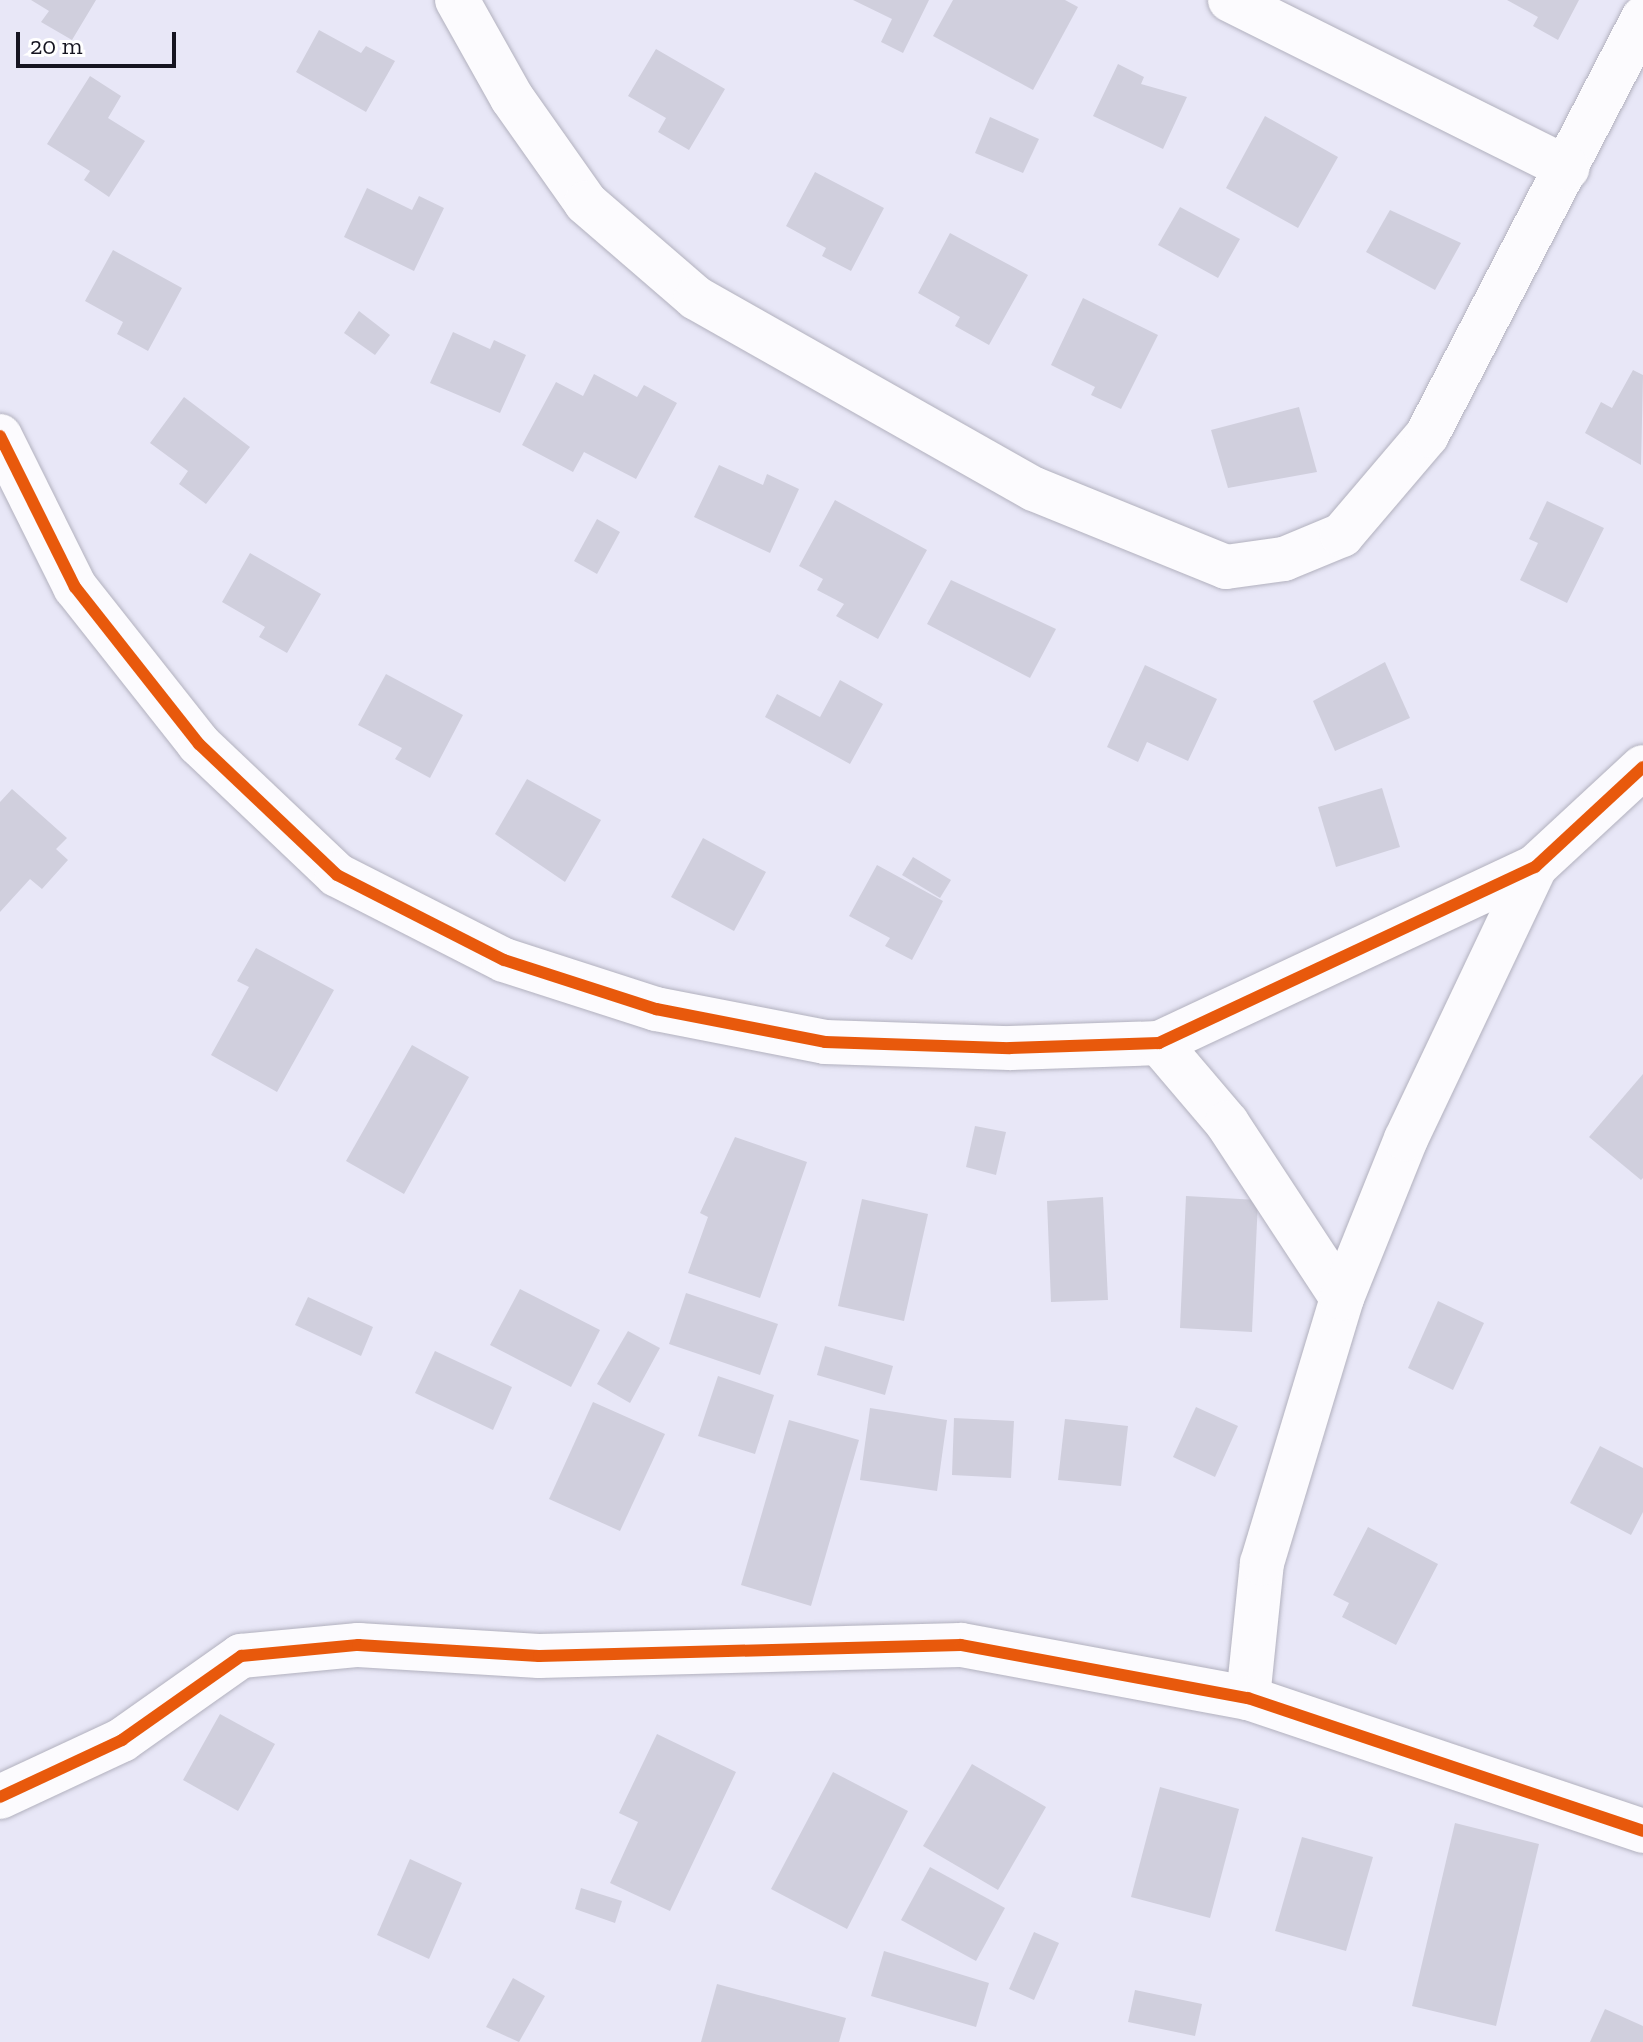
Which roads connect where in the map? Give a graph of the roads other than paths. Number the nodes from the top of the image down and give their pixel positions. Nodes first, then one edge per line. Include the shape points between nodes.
1 (457, 0) edge
2 (1230, 0) edge
3 (1643, 18) edge
4 (1567, 168) junction
5 (0, 436) edge
6 (1643, 767) edge
7 (1535, 867) junction
8 (1159, 1043) junction
9 (1342, 1298) junction
10 (1248, 1698) junction
11 (0, 1797) edge
12 (1643, 1831) edge

1 - 4 street via 512,98 586,203 696,298 1034,489 1226,567 1284,559 1342,535 1427,435
2 - 4 street
3 - 4 street
5 - 8 street via 75,587 199,744 337,875 504,960 656,1009 825,1042 1010,1048
6 - 7 street
7 - 8 street
7 - 9 street via 1406,1139
8 - 9 street via 1227,1123
9 - 10 street via 1262,1563
10 - 11 street via 961,1645 539,1656 358,1645 241,1656 122,1740
10 - 12 street

